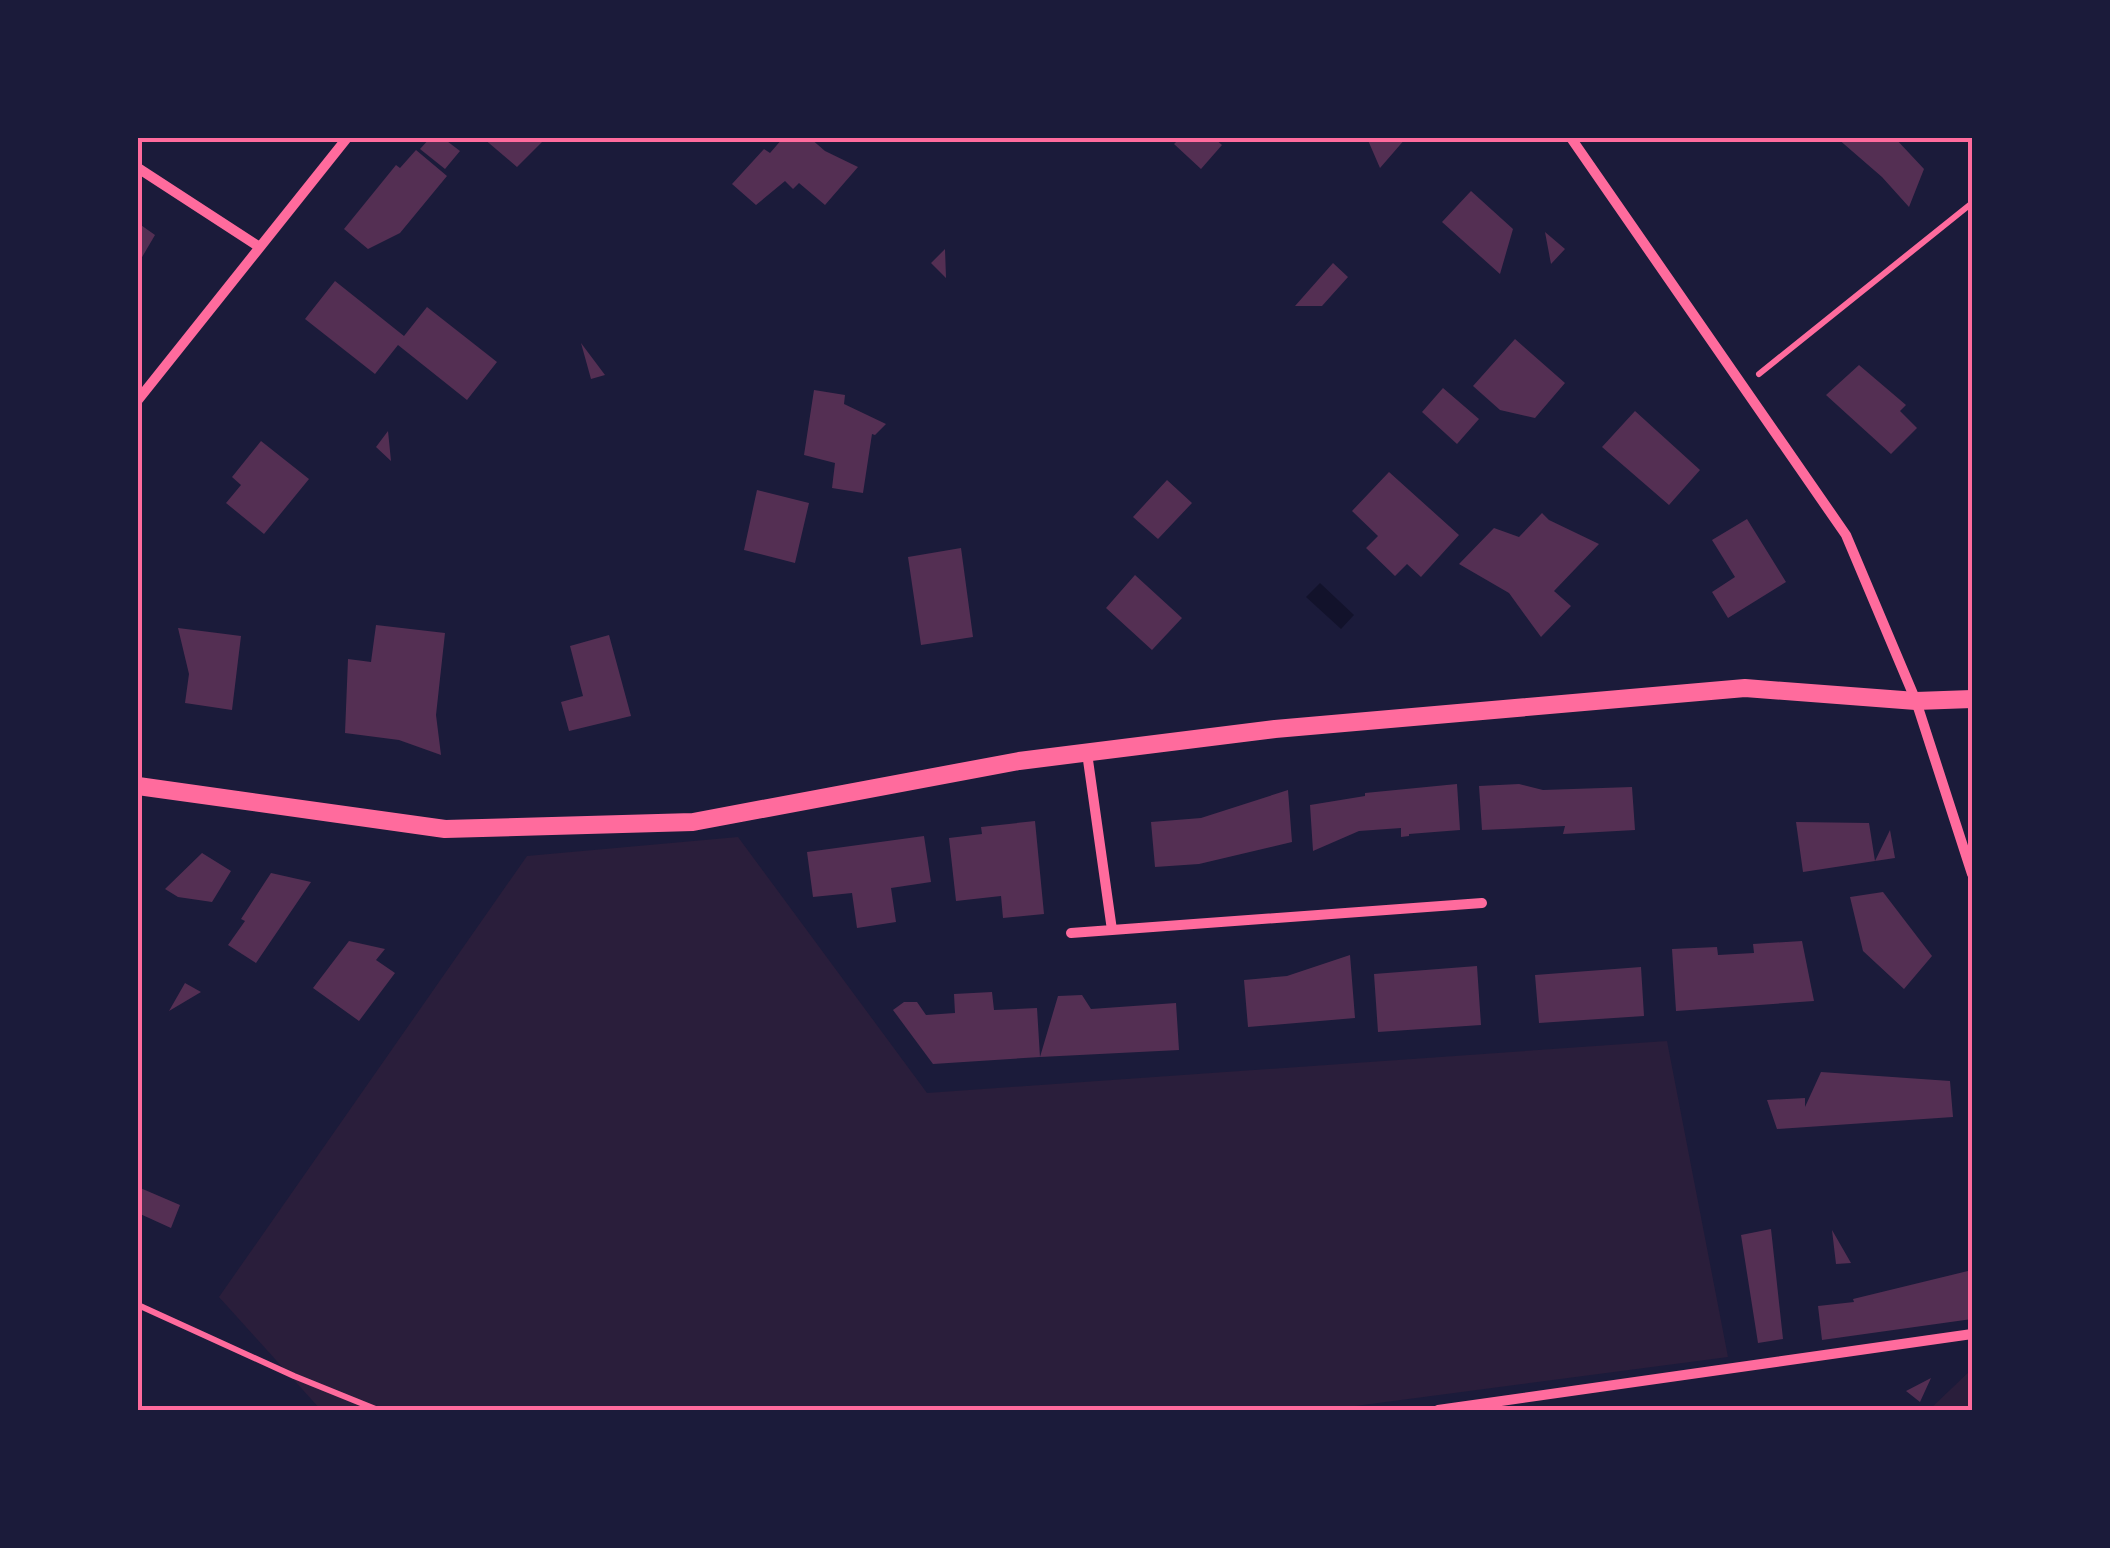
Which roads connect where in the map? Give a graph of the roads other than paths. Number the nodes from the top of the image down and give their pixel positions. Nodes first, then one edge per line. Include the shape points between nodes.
1 (347, 138) edge
2 (1571, 138) edge
3 (138, 168) edge
4 (258, 246) junction
5 (138, 400) edge
6 (1972, 699) edge
7 (1916, 701) junction
8 (1087, 752) junction
9 (138, 786) edge
10 (1972, 874) edge
11 (1482, 902) dead end
12 (1112, 930) junction
13 (1070, 933) dead end
14 (1972, 1334) edge
15 (1438, 1410) edge

1 - 4 street
2 - 7 street via 1846,535
3 - 4 street
4 - 5 street
6 - 7 street
7 - 8 street via 1745,688
7 - 10 street
8 - 9 street via 693,822 445,828
8 - 12 street
11 - 12 street
12 - 13 street
14 - 15 street

